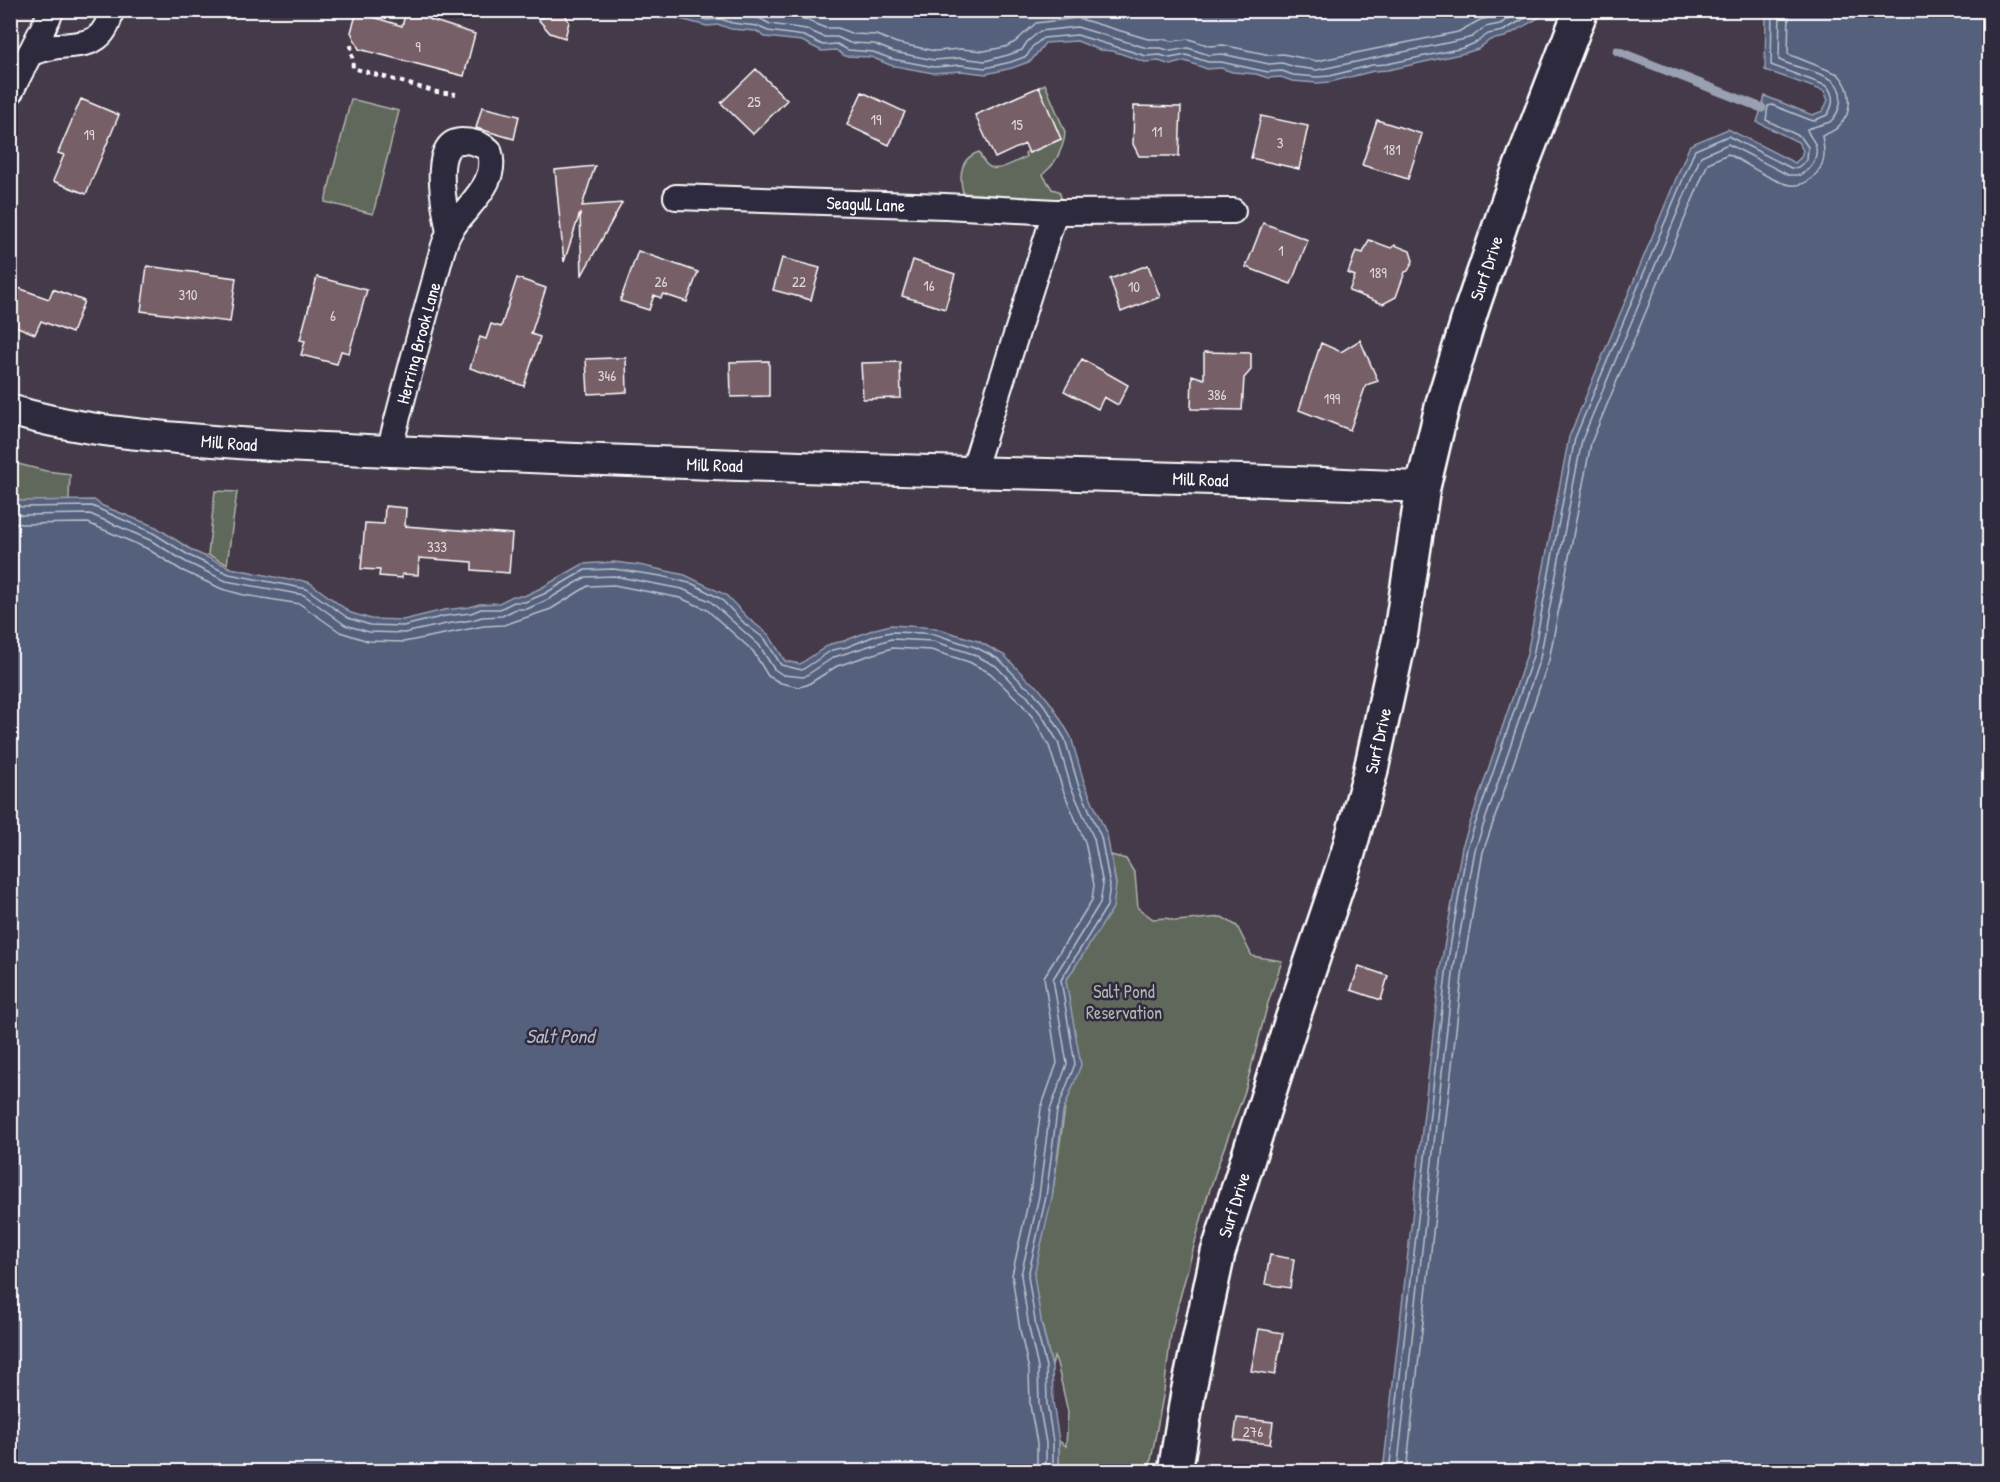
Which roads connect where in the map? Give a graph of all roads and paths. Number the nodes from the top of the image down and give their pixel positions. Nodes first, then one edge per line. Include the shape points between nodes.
1 (52, 10) edge
2 (111, 10) edge
3 (1581, 10) edge
4 (351, 45) dead end
5 (30, 53) junction
6 (10, 93) edge
7 (456, 94) dead end
8 (676, 197) dead end
9 (1233, 211) dead end
10 (1055, 212) junction
11 (449, 233) dead end
12 (10, 410) edge
13 (390, 451) junction
14 (973, 471) junction
15 (1423, 487) junction
16 (1175, 1472) edge

1 - 5 street
2 - 5 street via 99,37 87,44
3 - 15 main road, Surf Drive via 1530,139 1482,278 1443,403
4 - 7 path via 353,68
5 - 6 street
8 - 10 street, Seagull Lane
9 - 10 street, Seagull Lane
10 - 14 street
11 - 13 street, Herring Brook Lane via 406,378
12 - 13 street, Mill Road via 47,421 115,432 216,442
13 - 14 street, Mill Road
14 - 15 street, Mill Road
15 - 16 main road, Surf Drive via 1401,632 1370,774 1218,1253

